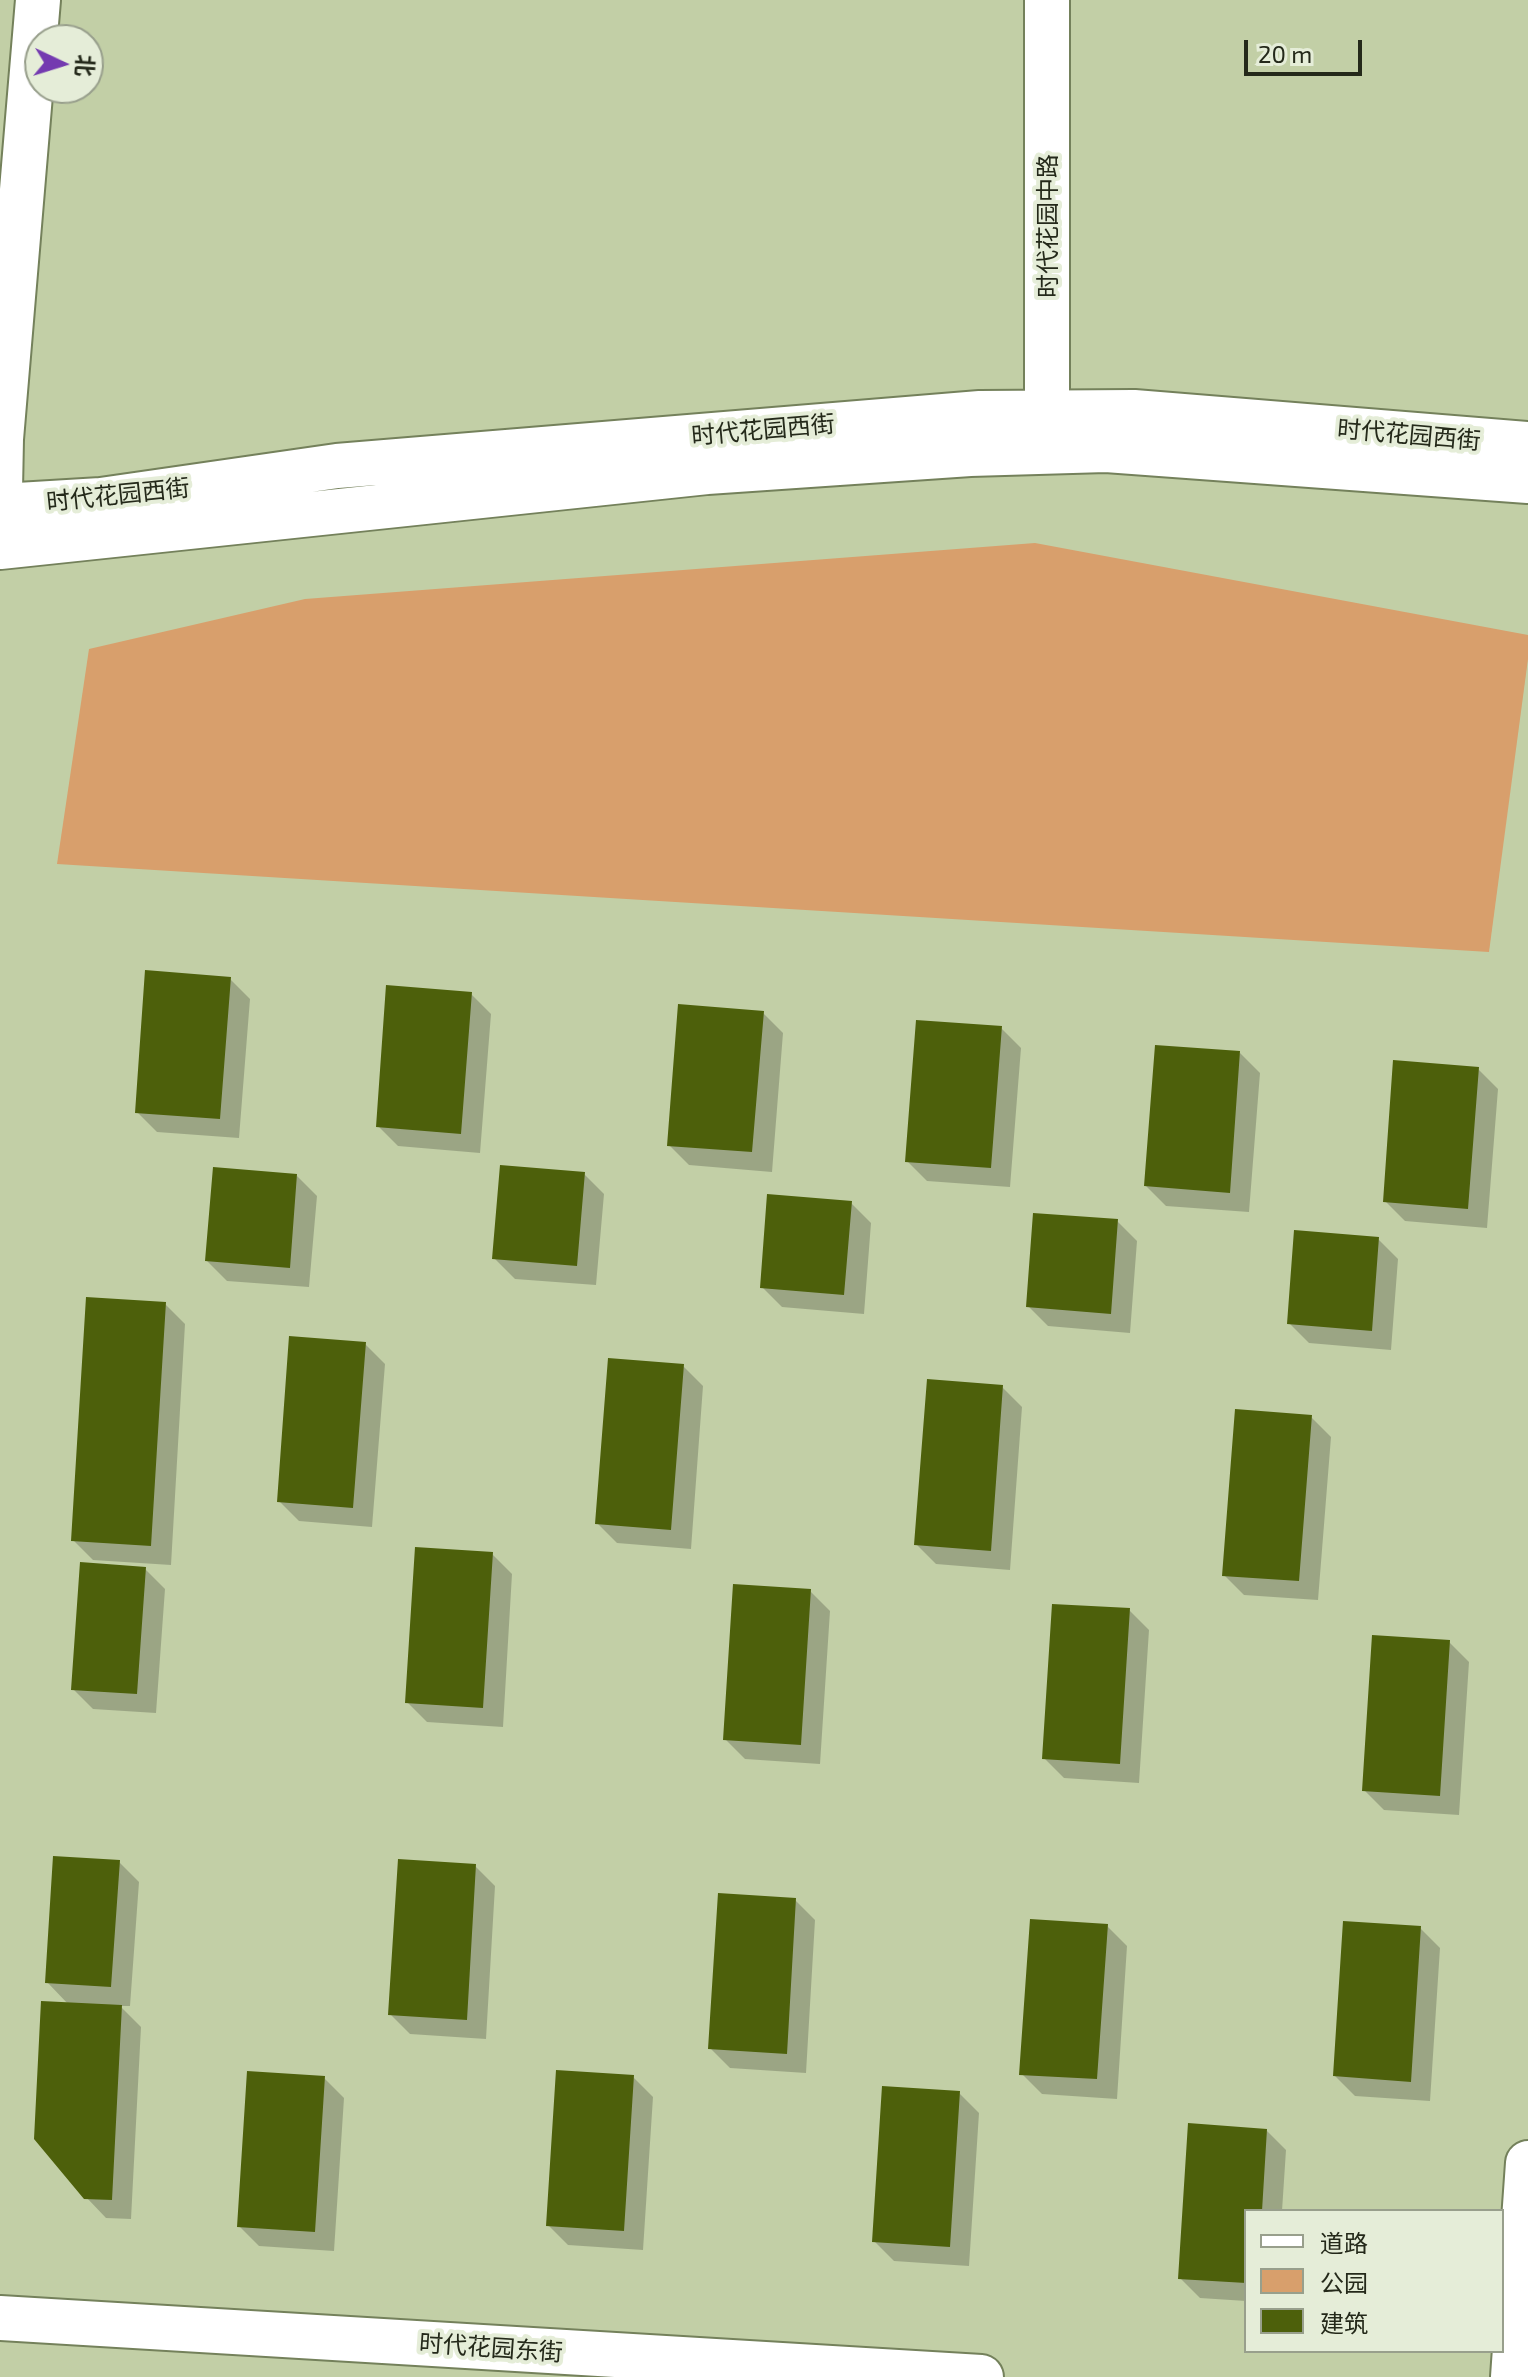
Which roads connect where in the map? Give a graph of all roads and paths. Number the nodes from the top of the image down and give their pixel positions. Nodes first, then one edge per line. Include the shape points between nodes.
1 (38, 0) edge
2 (1047, 0) edge
3 (1046, 431) junction
4 (1528, 444) edge
5 (1528, 481) edge
6 (0, 490) edge
7 (0, 506) edge
8 (0, 547) edge
9 (1528, 2163) edge
10 (0, 2318) edge
11 (981, 2377) edge
12 (1513, 2377) edge

1 - 6 street
2 - 3 street, 时代花园中路
3 - 4 street, 时代花园西街 via 1134,412
3 - 5 street, 时代花园西街 via 1106,450
3 - 7 street, 时代花园西街 via 980,413 337,466 101,500
3 - 8 street, 时代花园西街 via 970,454 707,472
9 - 12 street
10 - 11 street, 时代花园东街

